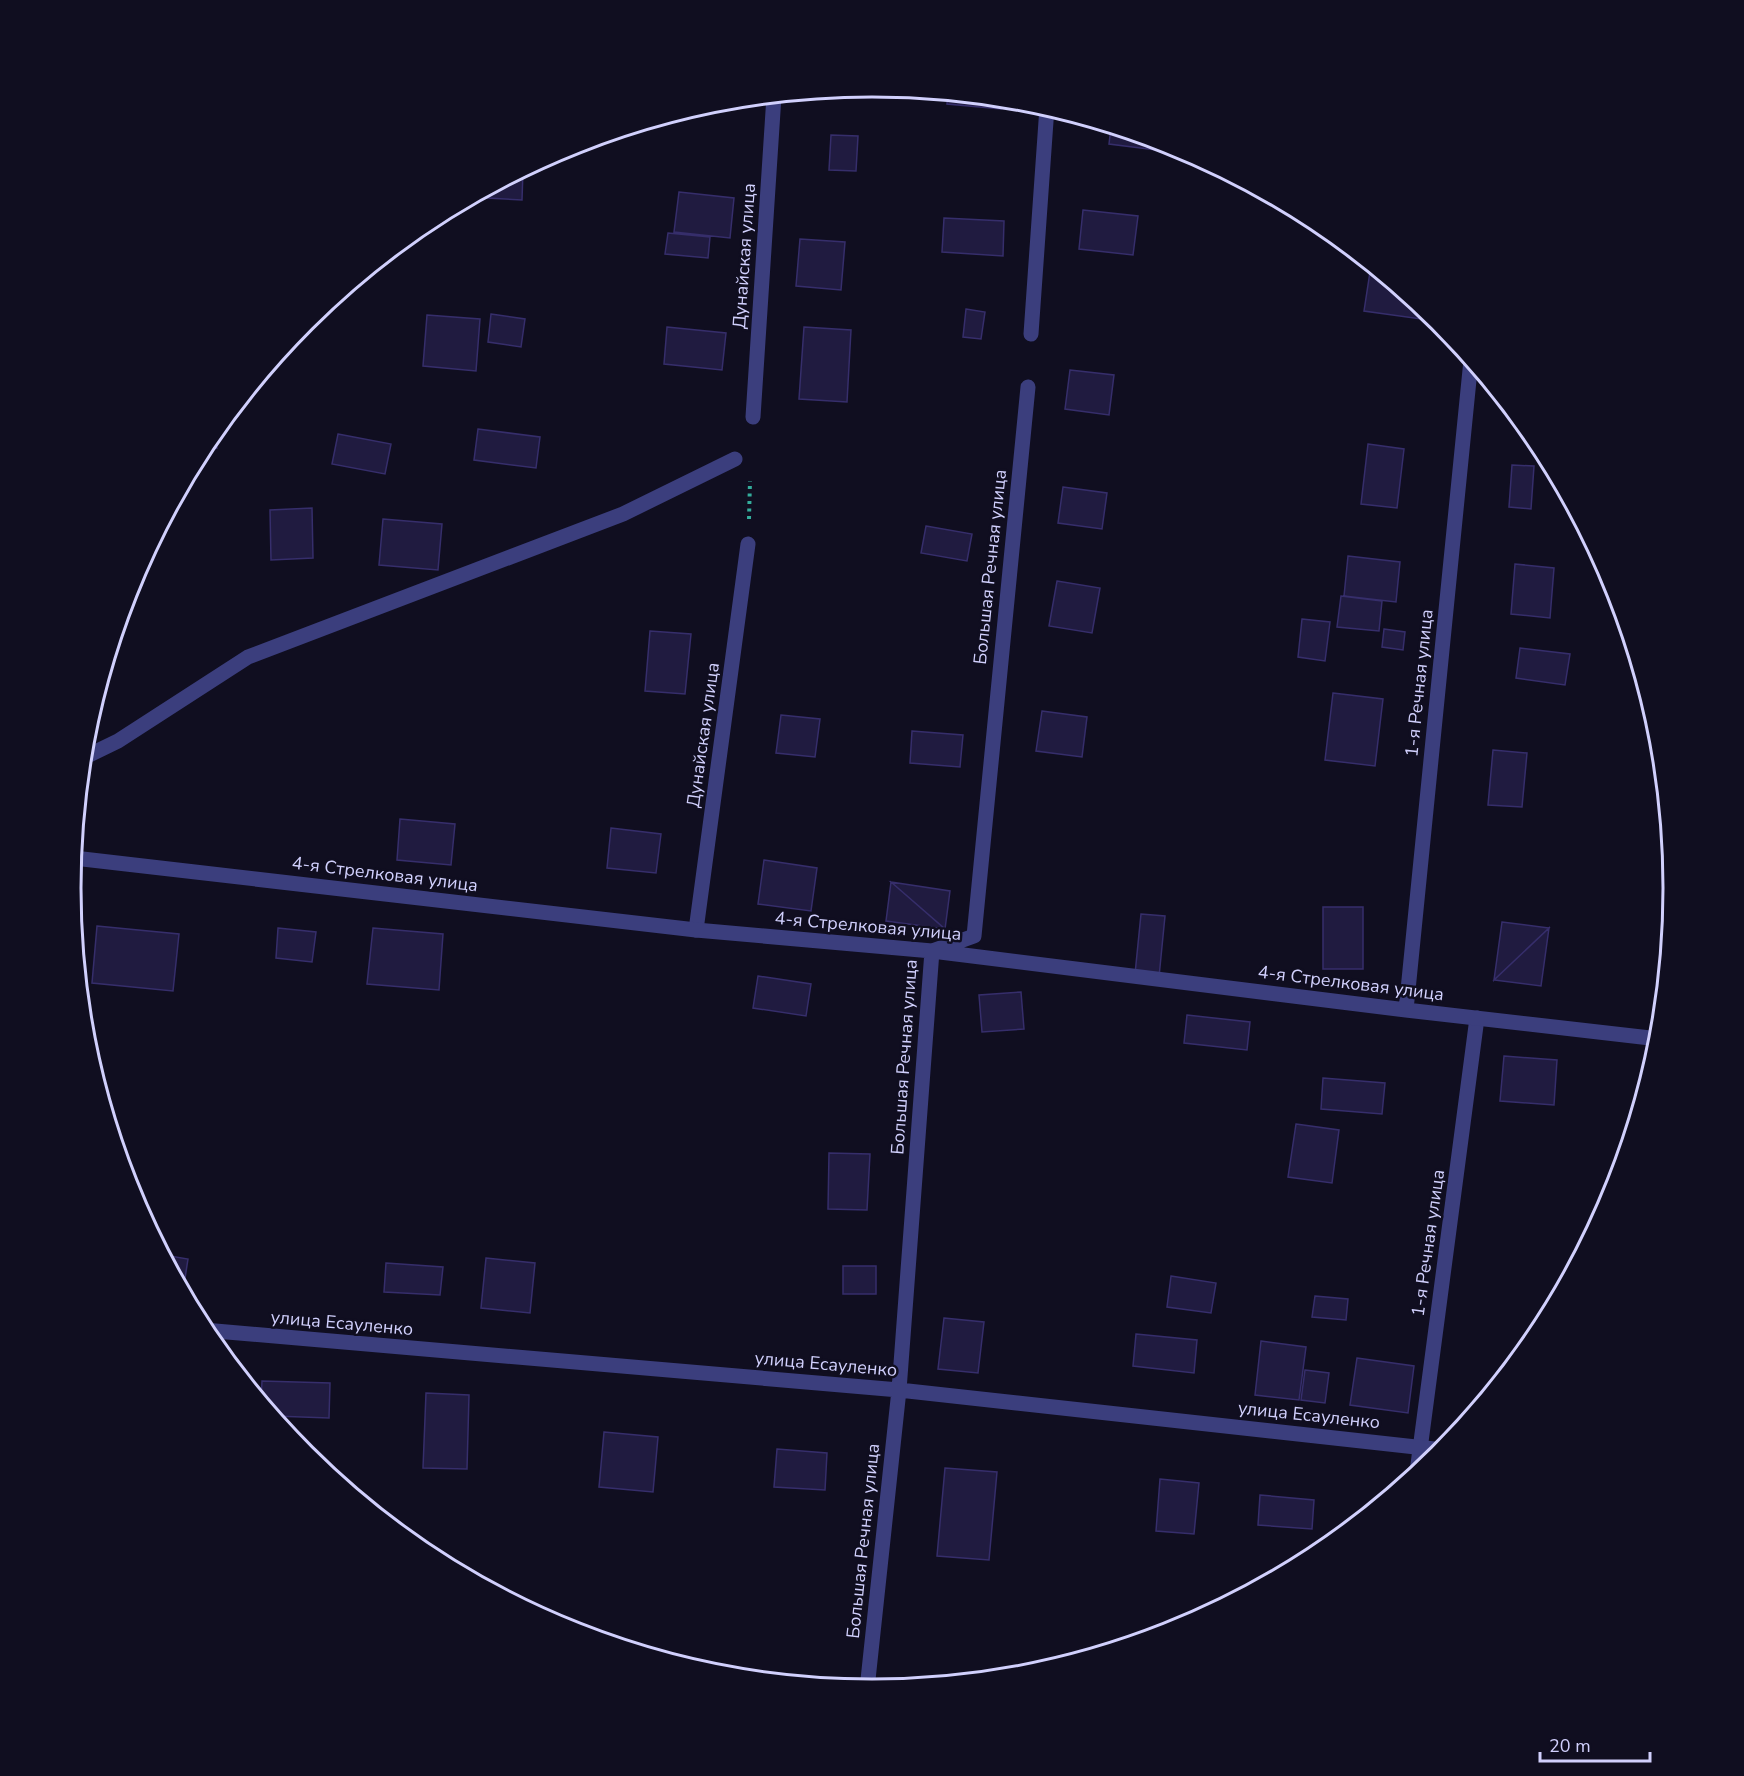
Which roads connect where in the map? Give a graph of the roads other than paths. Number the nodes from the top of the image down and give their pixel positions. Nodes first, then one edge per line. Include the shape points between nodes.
1 (774, 104) edge
2 (1046, 117) edge
3 (1031, 334) dead end
4 (1470, 370) edge
5 (1028, 387) dead end
6 (753, 417) dead end
7 (735, 459) dead end
8 (748, 544) dead end
9 (93, 753) edge
10 (82, 859) edge
11 (696, 930) junction
12 (932, 951) junction
13 (1406, 1010) junction
14 (1477, 1018) junction
15 (1649, 1038) edge
16 (217, 1331) edge
17 (899, 1390) junction
18 (1420, 1447) junction
19 (1430, 1448) edge
20 (1419, 1459) edge
21 (868, 1679) edge

1 - 6 street, Дунайская улица
2 - 3 street
4 - 13 street, 1-я Речная улица
5 - 12 street, Большая Речная улица via 974,936
7 - 9 street via 623,514 248,657
8 - 11 street, Дунайская улица
10 - 11 street, 4-я Стрелковая улица
11 - 12 street, 4-я Стрелковая улица
12 - 13 street, 4-я Стрелковая улица
12 - 17 street, Большая Речная улица
13 - 14 street, 4-я Стрелковая улица
14 - 15 street, 4-я Стрелковая улица
14 - 18 street, 1-я Речная улица
16 - 17 street, улица Есауленко
17 - 18 street, улица Есауленко
17 - 21 street, Большая Речная улица
18 - 19 street, улица Есауленко
18 - 20 street, 1-я Речная улица

